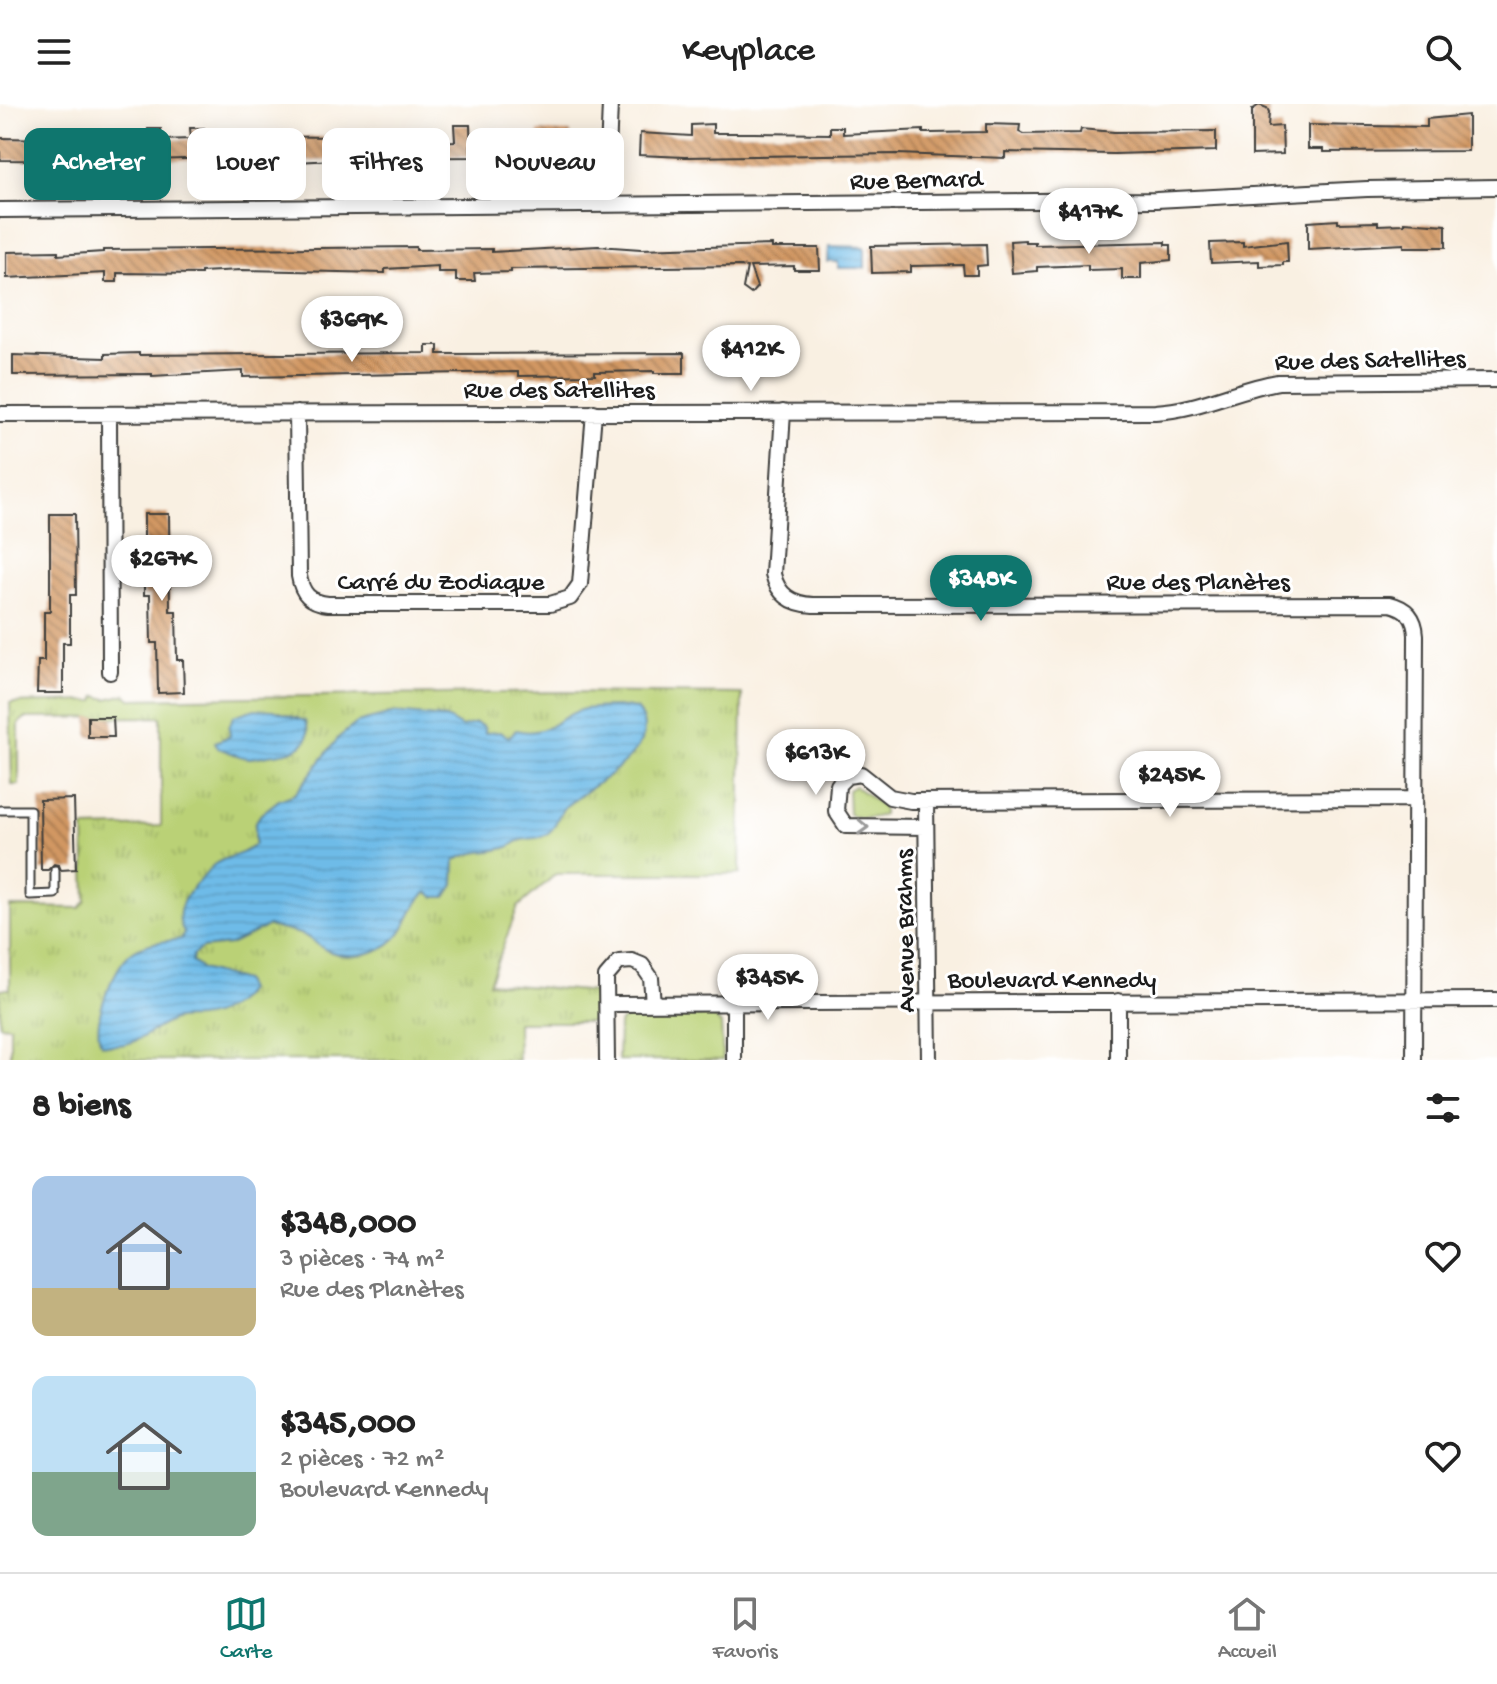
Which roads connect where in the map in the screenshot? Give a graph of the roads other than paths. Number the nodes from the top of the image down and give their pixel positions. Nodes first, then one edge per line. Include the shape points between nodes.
1 (610, 104) edge
2 (1497, 187) edge
3 (606, 205) junction
4 (0, 210) edge
5 (1497, 380) edge
6 (594, 412) junction
7 (783, 412) junction
8 (297, 413) junction
9 (0, 414) edge
10 (109, 414) junction
11 (110, 672) dead end
12 (1414, 799) junction
13 (926, 801) junction
14 (0, 810) edge
15 (926, 827) junction
16 (55, 870) dead end
17 (1497, 1000) edge
18 (1118, 1001) junction
19 (1413, 1001) junction
20 (734, 1003) junction
21 (929, 1003) junction
22 (607, 1004) junction
23 (653, 1004) junction
24 (607, 1060) edge
25 (734, 1060) edge
26 (929, 1060) edge
27 (1118, 1060) edge
28 (1414, 1060) edge

1 - 3 street
2 - 3 street, Rue Bernard via 1156,200
3 - 4 street, Rue Bernard
5 - 7 street, Rue des Satellites via 1278,382 1206,404 1155,412
6 - 7 street, Rue des Satellites
6 - 8 street, Rue des Satellites
6 - 8 street, Carré du Zodiaque via 580,584 570,598 550,604 328,604 310,598 299,576
7 - 12 street, Rue des Planètes via 773,574 783,594 796,602 1402,608 1416,627
8 - 10 street, Rue des Satellites
9 - 10 street, Rue des Satellites
10 - 11 street
12 - 13 street
12 - 19 street, Rue des Planètes
13 - 15 street, Avenue Brahms
13 -> 15 street via 895,799 856,774 842,779 835,801 846,826
14 - 16 lane via 30,810 30,895 55,894
15 - 21 street, Avenue Brahms
17 - 19 street, Boulevard Kennedy
18 - 19 street, Boulevard Kennedy
18 - 21 street, Boulevard Kennedy
18 - 27 street
19 - 28 street, Rue des Planètes
20 - 21 street, Boulevard Kennedy
20 - 23 street, Boulevard Kennedy
20 - 25 street
21 - 26 street, Avenue Brahms
22 - 23 street, Boulevard Kennedy
22 - 23 street via 606,977 625,961 638,962 648,971
22 - 24 street

